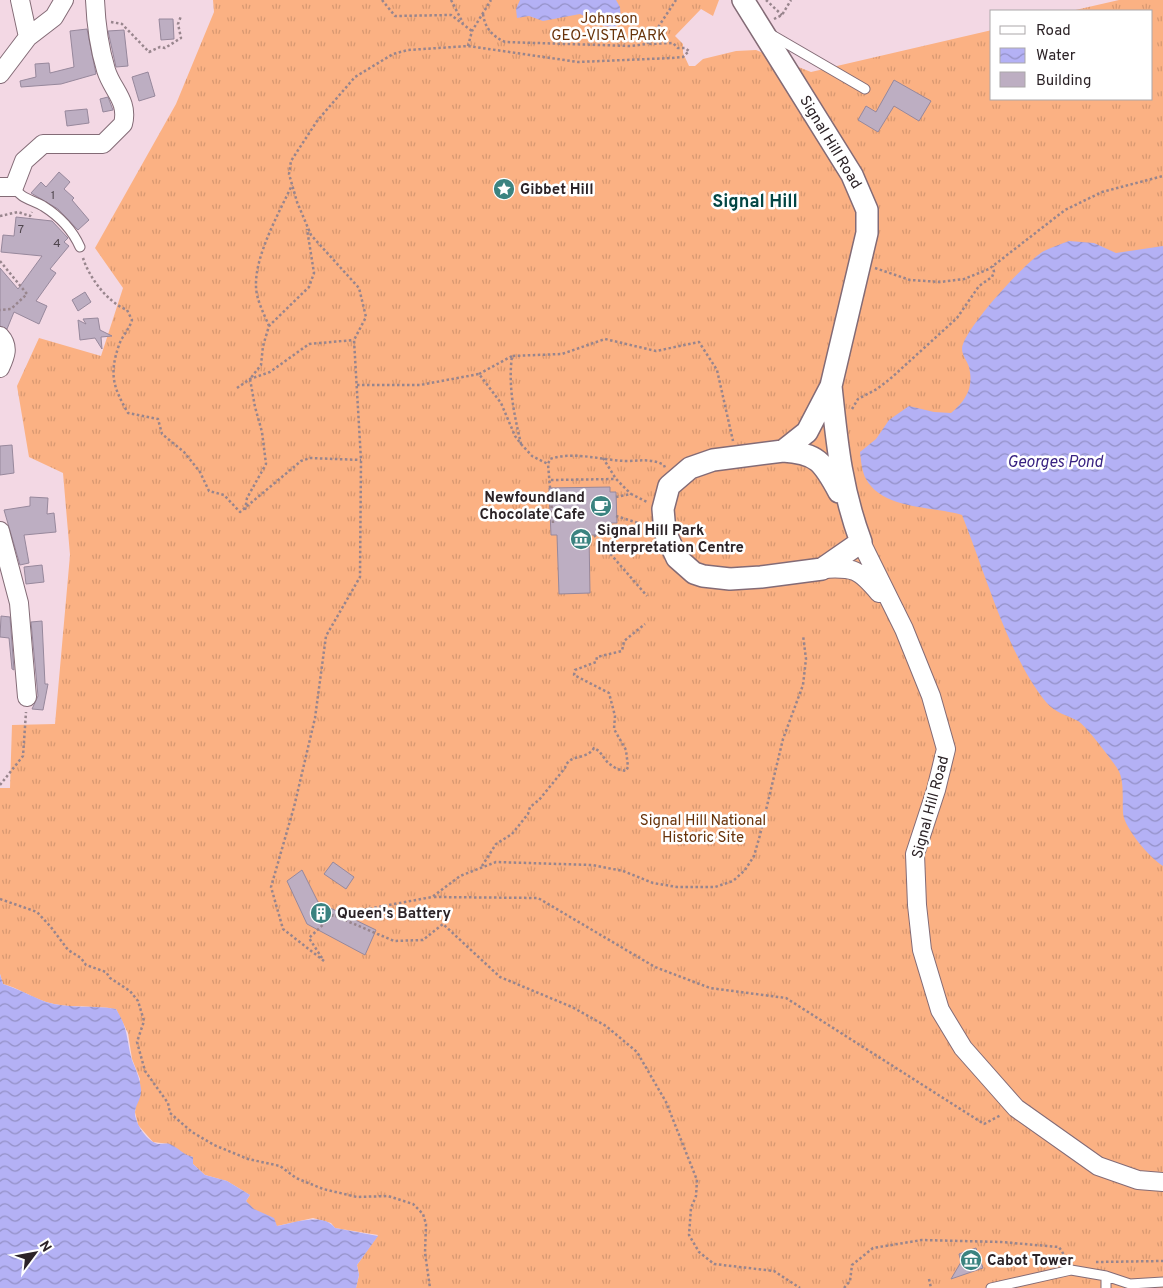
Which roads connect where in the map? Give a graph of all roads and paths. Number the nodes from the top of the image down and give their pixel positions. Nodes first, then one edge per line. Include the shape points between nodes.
1 (20, 0) edge
2 (64, 0) edge
3 (95, 0) edge
4 (382, 0) edge
5 (452, 0) edge
6 (491, 0) edge
7 (676, 0) edge
8 (742, 0) edge
9 (766, 0) edge
10 (791, 0) edge
11 (483, 14) junction
12 (181, 16) dead end
13 (97, 25) junction
14 (464, 25) junction
15 (760, 28) junction
16 (472, 30) junction
17 (28, 37) junction
18 (647, 44) junction
19 (468, 46) junction
20 (0, 74) edge
21 (865, 88) dead end
22 (1163, 176) edge
23 (292, 185) junction
24 (7, 187) edge
25 (0, 216) edge
26 (30, 216) dead end
27 (307, 225) junction
28 (80, 247) joint
29 (0, 260) edge
30 (861, 263) junction
31 (993, 266) junction
32 (0, 310) edge
33 (269, 326) junction
34 (0, 336) edge
35 (354, 340) junction
36 (512, 356) junction
37 (0, 368) edge
38 (479, 374) junction
39 (250, 379) junction
40 (356, 385) junction
41 (831, 386) junction
42 (237, 388) dead end
43 (835, 425) junction
44 (522, 444) junction
45 (782, 451) junction
46 (737, 457) junction
47 (603, 458) junction
48 (361, 460) junction
49 (548, 464) junction
50 (616, 479) junction
51 (551, 480) junction
52 (669, 486) junction
53 (631, 494) junction
54 (616, 497) dead end
55 (848, 507) junction
56 (663, 509) junction
57 (244, 511) junction
58 (616, 516) dead end
59 (553, 523) dead end
60 (0, 530) edge
61 (665, 532) junction
62 (594, 535) dead end
63 (861, 542) junction
64 (822, 569) junction
65 (647, 596) dead end
66 (899, 617) junction
67 (645, 624) dead end
68 (803, 635) dead end
69 (26, 697) joint
70 (0, 785) edge
71 (481, 867) junction
72 (432, 897) junction
73 (0, 899) edge
74 (333, 915) junction
75 (1016, 1108) junction
76 (1163, 1182) edge
77 (1163, 1261) edge
78 (1087, 1262) dead end
79 (1070, 1264) dead end
80 (1106, 1276) junction
81 (929, 1279) dead end
82 (1163, 1282) edge
83 (430, 1288) edge
84 (800, 1288) edge
85 (844, 1288) edge
86 (931, 1288) edge
87 (991, 1288) edge
88 (1106, 1288) edge

1 - 17 street
2 - 17 street via 54,17
3 - 13 street
4 - 14 path via 394,16 451,15
5 - 14 path
6 - 11 path
7 - 18 path
8 - 15 street, Signal Hill Road
9 - 10 path via 782,14
11 - 16 path
11 - 18 path via 484,25 496,38 505,42
12 - 13 path via 178,24 181,38 165,48 149,52 122,24 104,22
13 - 24 street via 107,72 124,106 123,124 103,144 43,144 24,161
14 - 16 path
15 - 21 lane
15 - 30 street, Signal Hill Road via 862,194 868,220
16 - 19 path
17 - 20 street
18 - 19 path via 673,43 689,51 672,58 578,62
19 - 23 path via 393,54 355,77 291,161 289,174
22 - 31 path via 1102,192 1065,210
23 - 27 path
23 - 33 path via 256,276 256,288
24 - 28 lane via 42,206 66,225
25 - 26 path via 18,212
27 - 33 path via 314,273 309,287
27 - 35 path via 311,235 359,288 366,317
28 - 57 path via 90,273 116,306 127,310 132,320 119,346 112,382 128,413 158,418 162,434 184,452 200,472 209,491 224,495 240,512
29 - 32 path via 27,294 11,308
30 - 31 path via 910,280 940,282 964,279
30 - 41 street, Signal Hill Road
31 - 43 path via 992,277 979,286 957,318 890,379 858,399 845,420
33 - 39 path via 261,365
34 - 37 street via 7,352
35 - 39 path via 310,344 270,372
35 - 40 path
36 - 38 path
36 - 44 path via 512,393
36 - 46 path via 562,354 605,340 656,351 699,342 717,370
38 - 40 path via 420,385
38 - 44 path via 501,403 515,436
39 - 42 path
39 - 57 path via 266,464 247,498
40 - 48 path
41 - 43 street, Signal Hill Road
41 - 45 street, Signal Hill Road via 807,432
43 - 55 street, Signal Hill Road
44 - 49 path via 532,456
45 - 46 street, Signal Hill Road
45 - 55 street via 805,453 820,461
46 - 52 street, Signal Hill Road via 696,465
47 - 49 path via 553,458
47 - 50 path
47 - 52 path via 656,460 664,465
48 - 57 path via 310,458 301,461
48 - 74 path via 360,577 326,636 315,718 294,807 270,887 283,929 324,961 309,938
49 - 51 path
50 - 51 path
50 - 53 path
51 - 59 path
52 - 56 street, Signal Hill Road
53 - 54 path
53 - 56 path
55 - 63 street, Signal Hill Road
56 - 61 street, Signal Hill Road
58 - 61 path
60 - 69 street via 20,603
61 - 64 street, Signal Hill Road via 677,558 694,573 703,576 730,579
62 - 65 path
63 - 64 street
63 - 66 street, Signal Hill Road
64 - 66 street, Signal Hill Road via 847,568 862,573
66 - 75 street, Signal Hill Road via 931,696 946,749 915,854 922,950 940,1010 963,1048
67 - 71 path via 624,641 622,651 596,657 596,662 575,670 574,675 610,693 614,729 626,750 626,771 617,770 594,748 587,755 573,757 530,807 512,834 496,844
68 - 71 path via 806,659 803,686 782,739 754,856 733,881 715,887 677,887 653,883 623,871 592,866 496,862
69 - 70 path via 23,756
71 - 72 path via 460,876
72 - 74 path
72 - 75 path via 538,898 655,967 710,988 786,998 984,1124
73 - 83 path via 37,912 68,950 86,965 106,972 138,1001 144,1021 137,1042 145,1071 168,1103 174,1119 214,1146 248,1159 280,1166 296,1178 323,1189 356,1197 388,1196 413,1204 423,1214 426,1224 425,1253
74 - 84 path via 394,941 423,940 443,924 500,977 572,1006 606,1026 637,1052 666,1102 697,1180 689,1234 699,1252 714,1264 774,1271
75 - 76 street, Signal Hill Road via 1098,1166 1138,1180
77 - 78 path
79 - 85 path via 1059,1246 922,1240 873,1248 852,1265 850,1281
80 - 82 lane via 1130,1284
80 - 87 lane via 1071,1270
80 - 88 lane
81 - 86 path

